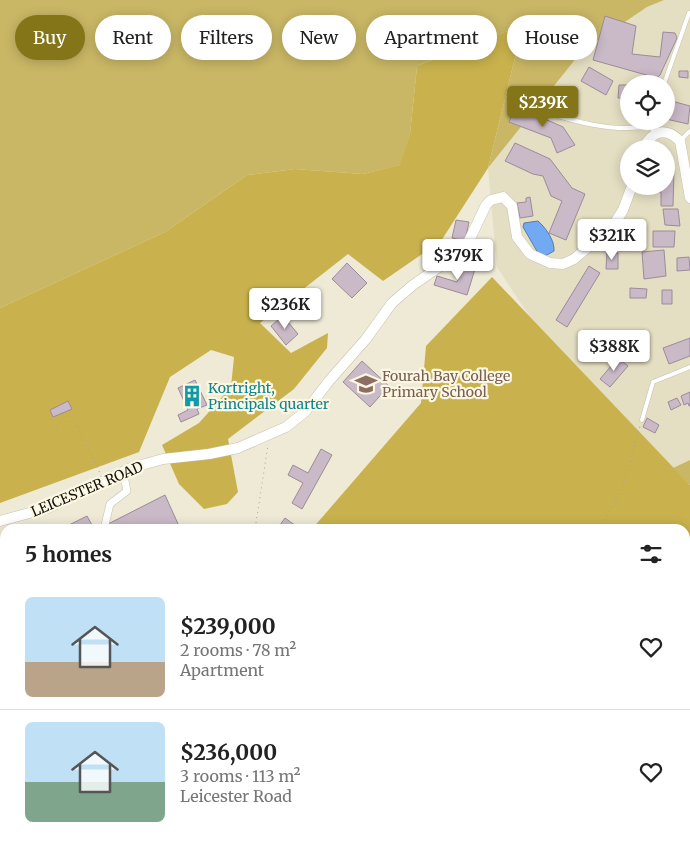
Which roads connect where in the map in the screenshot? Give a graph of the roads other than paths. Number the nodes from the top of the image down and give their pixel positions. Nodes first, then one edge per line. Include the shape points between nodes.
1 (689, 13) edge
2 (667, 75) edge
3 (520, 104) dead end
4 (620, 128) edge
5 (660, 130) edge
6 (690, 131) edge
7 (680, 141) junction
8 (629, 195) edge
9 (690, 198) edge
10 (690, 367) edge
11 (642, 420) road end
12 (123, 471) junction
13 (0, 521) edge
14 (105, 524) edge

1 - 2 lane
3 - 4 lane via 596,127
5 - 7 street
6 - 7 lane
7 - 9 street
8 - 12 street, LEICESTER ROAD via 612,226 574,259 562,264 550,263 530,254 517,237 516,214 512,206 503,197 491,200 483,209 468,243 392,303 306,411 286,427 238,448 163,459
10 - 11 lane via 653,382
12 - 13 street, LEICESTER ROAD via 48,508
12 - 14 street via 127,490 110,504

